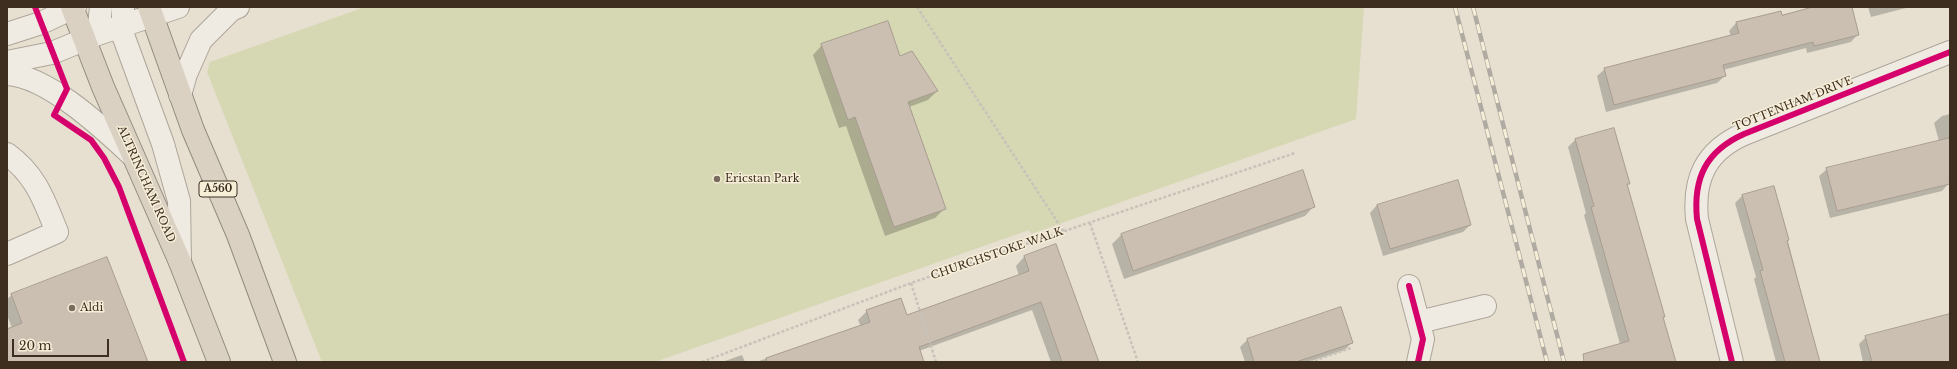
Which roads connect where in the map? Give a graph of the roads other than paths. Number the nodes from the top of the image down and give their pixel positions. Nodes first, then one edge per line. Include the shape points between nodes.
1 (73, 7) edge
2 (101, 7) edge
3 (178, 7) edge
4 (238, 7) edge
5 (150, 11) edge
6 (123, 16) edge
7 (7, 34) edge
8 (91, 37) junction
9 (1950, 52) edge
10 (7, 62) edge
11 (7, 74) edge
12 (180, 95) junction
13 (7, 154) edge
14 (132, 156) junction
15 (7, 254) edge
16 (180, 262) junction
17 (1409, 286) dead end
18 (1485, 306) dead end
19 (1419, 322) junction
20 (219, 362) edge
21 (285, 362) edge
22 (1418, 362) edge
23 (1732, 362) edge

1 - 7 street via 41,23
1 - 8 highway, ALTRINCHAM ROAD
2 - 8 street
3 - 5 street
4 - 12 street via 231,10 201,40
5 - 6 street
5 - 12 highway, A560
6 - 8 street
6 - 16 street via 123,35 163,144 179,201
8 - 10 street via 52,53
8 - 14 highway, ALTRINCHAM ROAD
9 - 23 street, TOTTENHAM DRIVE via 1744,134 1725,144 1707,163 1696,189 1697,219
11 - 14 street via 43,85 100,126
12 - 21 highway, A560 via 238,235
13 - 15 street via 22,164 43,196 57,232
14 - 16 highway, ALTRINCHAM ROAD
16 - 20 highway, ALTRINCHAM ROAD
17 - 19 street
18 - 19 street
19 - 22 street via 1423,339

